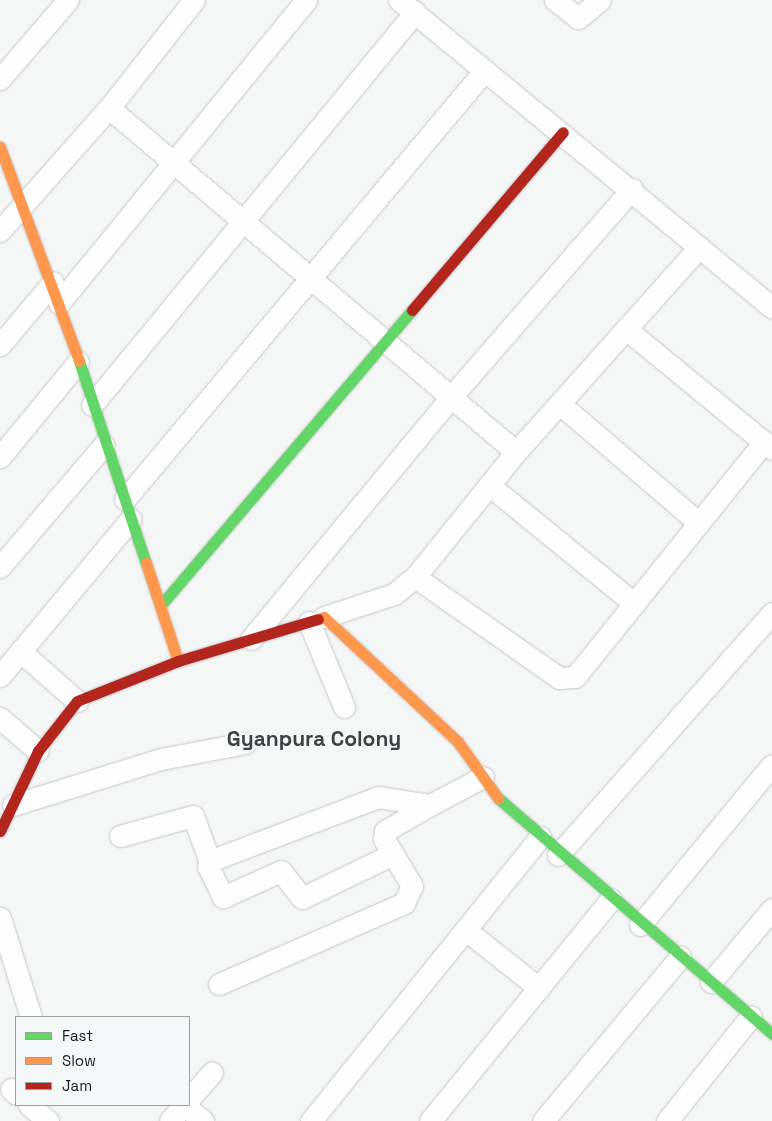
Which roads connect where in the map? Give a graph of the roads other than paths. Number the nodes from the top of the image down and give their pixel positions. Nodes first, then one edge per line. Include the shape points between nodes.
1 (68, 0) edge
2 (194, 0) edge
3 (306, 0) edge
4 (555, 0) edge
5 (600, 0) edge
6 (407, 6) edge
7 (486, 70) junction
8 (0, 79) edge
9 (109, 108) junction
10 (563, 132) junction
11 (0, 148) edge
12 (174, 163) junction
13 (632, 189) junction
14 (21, 207) junction
15 (244, 221) junction
16 (0, 231) edge
17 (699, 246) junction
18 (312, 277) junction
19 (53, 282) junction
20 (59, 303) junction
21 (772, 308) edge
22 (626, 329) junction
23 (383, 340) junction
24 (0, 345) edge
25 (78, 362) junction
26 (451, 397) junction
27 (560, 404) junction
28 (92, 405) junction
29 (104, 445) junction
30 (769, 446) edge
31 (2, 449) edge
32 (516, 452) junction
33 (489, 485) junction
34 (128, 509) junction
35 (699, 523) junction
36 (0, 567) edge
37 (415, 577) junction
38 (635, 604) junction
39 (160, 605) junction
40 (772, 613) edge
41 (316, 619) junction
42 (251, 639) junction
43 (20, 651) junction
44 (178, 661) junction
45 (0, 676) edge
46 (77, 701) junction
47 (344, 706) dead end
48 (0, 718) edge
49 (246, 743) dead end
50 (38, 751) junction
51 (772, 765) edge
52 (483, 777) junction
53 (13, 805) junction
54 (430, 805) junction
55 (0, 831) edge
56 (120, 836) dead end
57 (540, 837) junction
58 (393, 854) junction
59 (558, 855) junction
60 (210, 862) junction
61 (611, 899) junction
62 (772, 909) edge
63 (0, 918) edge
64 (640, 925) junction
65 (467, 931) junction
66 (680, 957) junction
67 (711, 982) junction
68 (219, 984) dead end
69 (539, 988) junction
70 (31, 1016) edge
71 (751, 1016) junction
72 (772, 1034) edge
73 (212, 1073) dead end
74 (190, 1098) edge
75 (30, 1106) edge
76 (183, 1106) edge
77 (185, 1106) edge
78 (48, 1121) edge
79 (170, 1121) edge
80 (203, 1121) edge
81 (310, 1121) edge
82 (430, 1121) edge
83 (544, 1121) edge
84 (666, 1121) edge

1 - 8 street
2 - 9 street
3 - 12 street
4 - 5 street via 578,18
6 - 7 street
6 - 15 street
7 - 10 street
7 - 18 street
9 - 12 street
9 - 14 street
10 - 13 street
10 - 23 street
11 - 14 street
12 - 15 street
12 - 20 street
13 - 17 street
13 - 26 street
14 - 16 street
14 - 19 street
15 - 18 street
15 - 28 street
17 - 21 street
17 - 22 street
18 - 23 street
18 - 34 street
19 - 20 street
19 - 24 street
20 - 25 street
22 - 27 street
22 - 30 street
23 - 26 street
23 - 39 street
25 - 28 street
25 - 31 street
26 - 32 street
26 - 42 street
27 - 32 street
27 - 35 street
28 - 29 street
29 - 34 street
29 - 36 street
30 - 35 street
32 - 33 street
33 - 37 street
33 - 38 street
34 - 39 street
34 - 43 street
35 - 38 street
37 - 38 street via 568,680 582,671
37 - 41 street via 394,594
39 - 44 street
40 - 59 street
41 - 42 street
41 - 47 street
41 - 52 street via 458,742
42 - 44 street
43 - 45 street
43 - 46 street
44 - 46 street
46 - 50 street
48 - 50 street
49 - 53 street via 161,759
50 - 53 street
51 - 64 street
52 - 54 street
52 - 57 street via 500,801
53 - 55 street
54 - 58 street via 385,831 384,839
54 - 60 street via 378,797
56 - 60 street via 193,816 199,822
57 - 59 street
57 - 65 street
58 - 60 street via 302,898 281,871 223,897 209,870
58 - 68 street via 412,886 404,903
59 - 61 street
61 - 64 street
61 - 69 street
62 - 67 street
63 - 70 street
64 - 66 street
65 - 69 street
65 - 81 street
66 - 67 street
66 - 83 street
67 - 71 street
69 - 82 street
71 - 72 street
71 - 84 street
73 - 74 street
75 - 78 street
76 - 79 street
77 - 80 street

